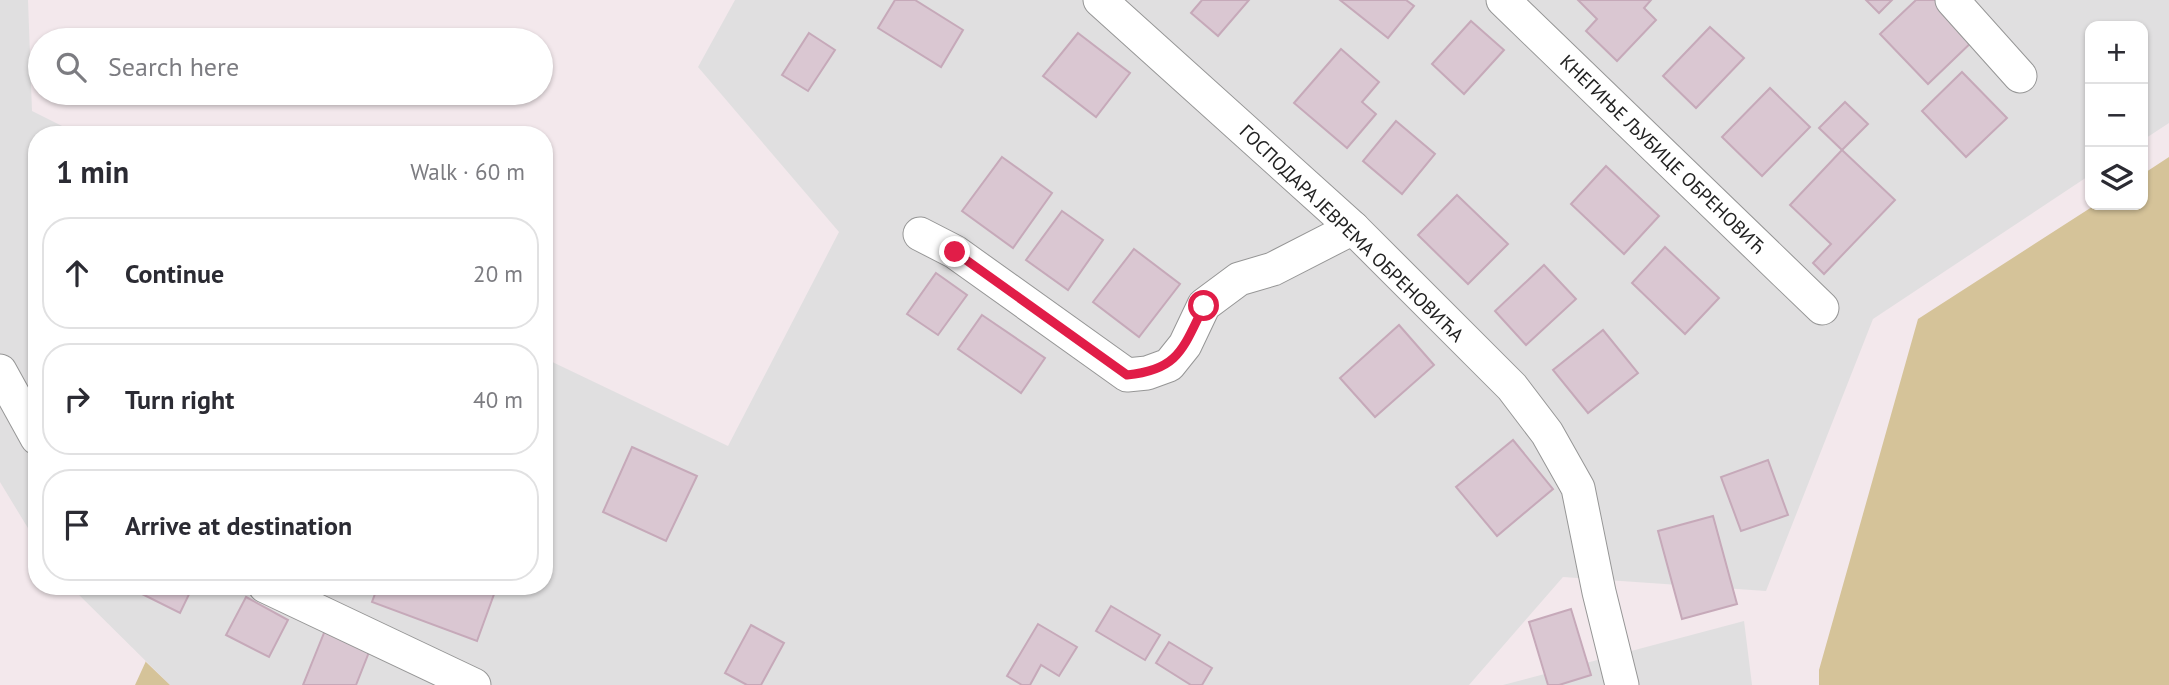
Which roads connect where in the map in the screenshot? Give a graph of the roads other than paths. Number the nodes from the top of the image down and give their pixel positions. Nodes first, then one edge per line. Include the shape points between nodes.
1 (1100, 0) edge
2 (1503, 0) edge
3 (1952, 0) edge
4 (2020, 76) dead end
5 (1353, 228) junction
6 (920, 234) dead end
7 (1822, 308) dead end
8 (0, 371) edge
9 (28, 422) edge
10 (284, 595) edge
11 (474, 685) edge
12 (1622, 685) edge

1 - 5 street, ГОСПОДАРА ЈЕВРЕМА ОБРЕНОВИЋА
2 - 7 street, КНЕГИЊЕ ЉУБИЦЕ ОБРЕНОВИЋ
3 - 4 street
5 - 6 street via 1273,269 1239,279 1204,306 1185,345 1169,365 1127,375 955,252
5 - 12 street, ГОСПОДАРА ЈЕВРЕМА ОБРЕНОВИЋА via 1511,387 1547,433 1578,488
8 - 9 street
10 - 11 street

